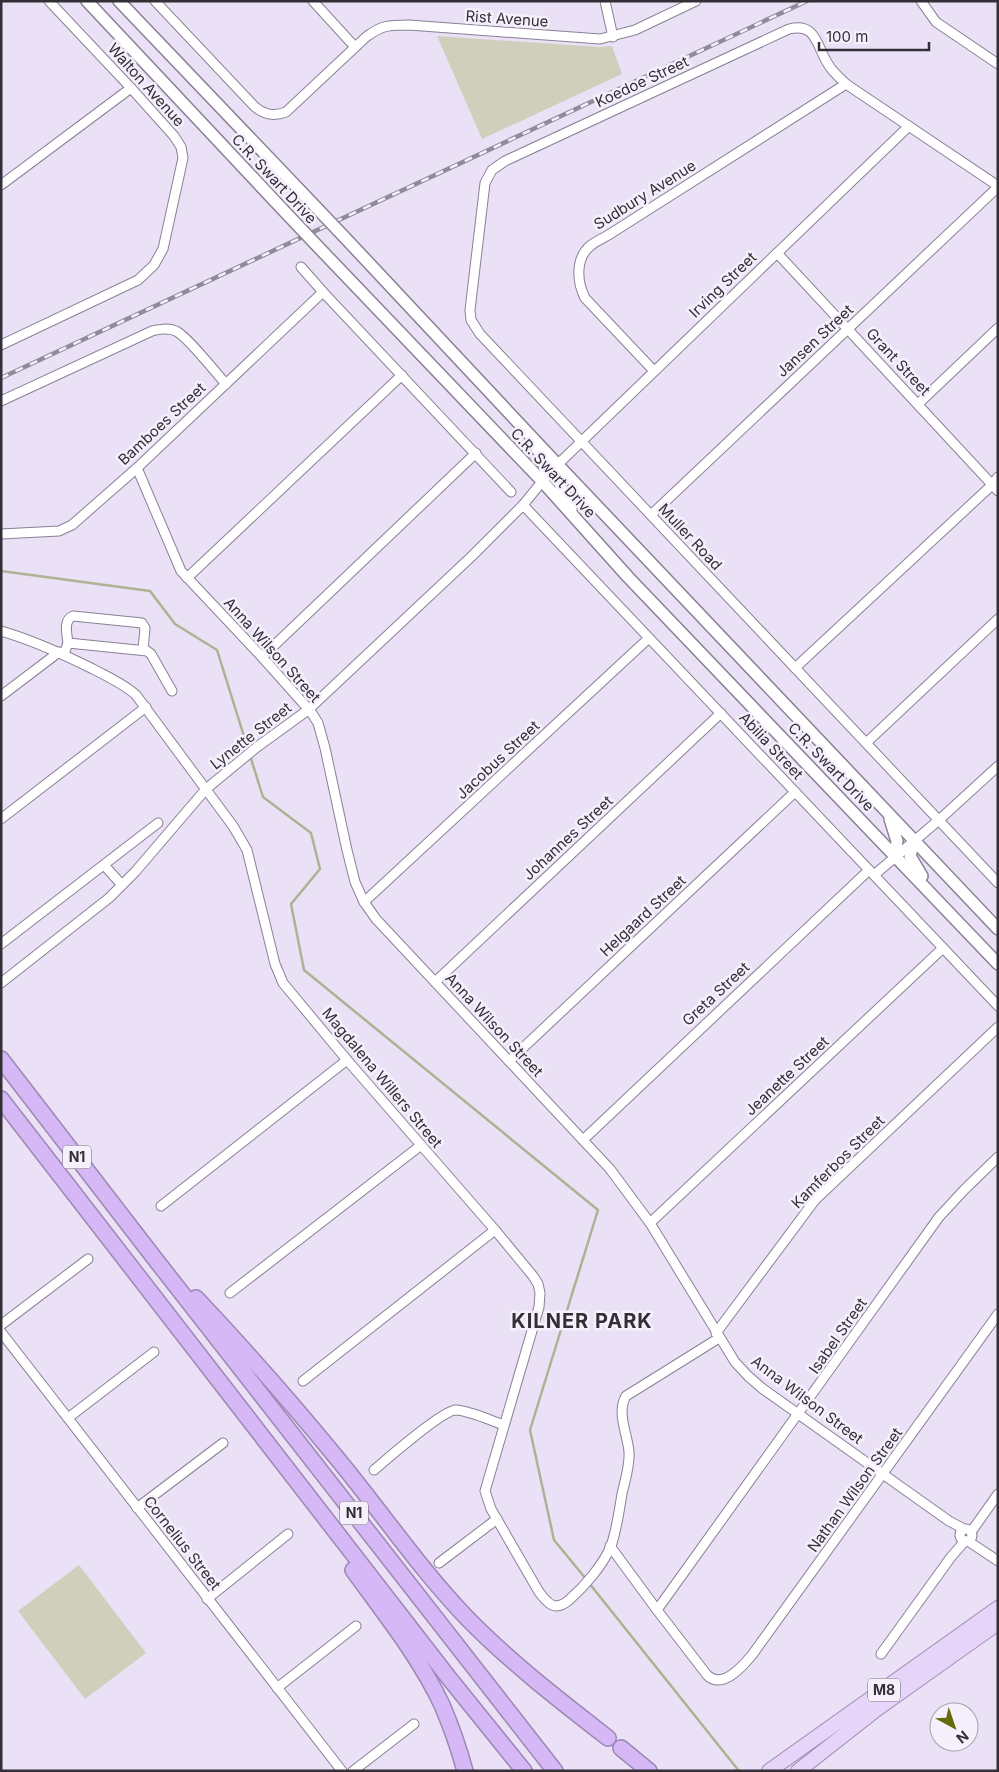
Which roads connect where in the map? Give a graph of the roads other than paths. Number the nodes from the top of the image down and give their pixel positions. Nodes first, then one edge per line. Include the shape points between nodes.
1 (49, 1) edge
2 (87, 1) edge
3 (119, 1) edge
4 (155, 1) edge
5 (313, 1) edge
6 (605, 1) edge
7 (696, 1) edge
8 (921, 1) edge
9 (613, 37) junction
10 (355, 47) junction
11 (998, 64) edge
12 (846, 84) junction
13 (131, 88) junction
14 (908, 126) junction
15 (492, 170) joint
16 (1, 184) edge
17 (998, 186) edge
18 (776, 254) junction
19 (301, 267) dead end
20 (323, 292) junction
21 (998, 328) edge
22 (848, 329) junction
23 (1, 345) edge
24 (654, 371) junction
25 (402, 375) junction
26 (226, 384) junction
27 (1, 401) edge
28 (918, 404) junction
29 (581, 440) junction
30 (476, 453) junction
31 (137, 468) junction
32 (550, 472) junction
33 (996, 484) edge
34 (511, 492) dead end
35 (523, 505) junction
36 (571, 514) junction
37 (651, 516) junction
38 (1, 534) edge
39 (187, 578) junction
40 (998, 619) edge
41 (1, 631) edge
42 (649, 638) junction
43 (68, 643) junction
44 (143, 650) junction
45 (61, 653) junction
46 (262, 658) junction
47 (795, 668) junction
48 (172, 691) dead end
49 (1, 696) edge
50 (146, 707) junction
51 (308, 710) junction
52 (721, 713) junction
53 (866, 743) junction
54 (998, 766) edge
55 (206, 789) junction
56 (795, 792) junction
57 (889, 815) junction
58 (1, 819) edge
59 (939, 820) junction
60 (158, 823) dead end
61 (914, 841) junction
62 (895, 856) junction
63 (104, 865) junction
64 (871, 872) junction
65 (998, 883) edge
66 (122, 885) junction
67 (929, 892) junction
68 (364, 902) junction
69 (998, 929) edge
70 (1, 944) edge
71 (943, 948) junction
72 (998, 964) edge
73 (435, 982) junction
74 (1, 983) edge
75 (998, 1006) edge
76 (998, 1027) edge
77 (1, 1059) edge
78 (347, 1060) junction
79 (509, 1061) junction
80 (1, 1099) edge
81 (583, 1140) junction
82 (420, 1146) junction
83 (998, 1157) edge
84 (161, 1206) dead end
85 (650, 1223) junction
86 (494, 1230) junction
87 (152, 1255) junction
88 (88, 1259) dead end
89 (230, 1293) dead end
90 (998, 1314) edge
91 (1, 1325) edge
92 (1, 1332) edge
93 (718, 1335) junction
94 (154, 1352) dead end
95 (199, 1355) junction
96 (303, 1381) dead end
97 (799, 1414) junction
98 (68, 1418) junction
99 (504, 1424) junction
100 (223, 1443) dead end
101 (374, 1470) dead end
102 (883, 1474) junction
103 (998, 1494) edge
104 (137, 1508) junction
105 (497, 1519) junction
106 (288, 1534) dead end
107 (966, 1534) junction
108 (610, 1546) junction
109 (998, 1554) edge
110 (998, 1561) edge
111 (439, 1563) dead end
112 (207, 1599) junction
113 (561, 1606) joint
114 (998, 1608) edge
115 (656, 1610) junction
116 (998, 1624) edge
117 (356, 1626) dead end
118 (881, 1654) dead end
119 (277, 1688) junction
120 (414, 1724) dead end
121 (608, 1738) dead end
122 (621, 1748) dead end
123 (342, 1771) edge
124 (353, 1771) edge
125 (465, 1771) edge
126 (524, 1771) edge
127 (555, 1771) edge
128 (649, 1771) edge
129 (769, 1771) edge
130 (798, 1771) edge

1 - 13 street, Walton Avenue
2 - 32 main road, C.R. Swart Drive, bridge via 324,253
3 - 32 main road, C.R. Swart Drive, bridge via 532,438
4 - 10 street, Rist Avenue via 254,106 272,115 286,112
5 - 10 street
6 - 9 street
7 - 9 street, Rist Avenue
8 - 11 street via 936,22
9 - 10 street, Rist Avenue via 600,39 409,25 385,26 375,30
12 - 14 street
12 - 15 street, Koedoe Street via 829,66 806,28 789,29 505,161
12 - 24 street, Sudbury Avenue via 586,251 578,276 585,298
13 - 16 street
13 - 23 street, Walton Avenue via 178,141 182,150 166,243 157,261 138,280
14 - 17 street
14 - 18 street, Irving Street
15 - 29 street, Muller Road via 486,179 471,320 480,334
17 - 22 street, Jansen Street
18 - 22 street, Grant Street
18 - 24 street, Irving Street
19 - 20 street
20 - 25 street
20 - 26 street, Bamboes Street
21 - 28 street
22 - 28 street, Grant Street
22 - 37 street, Jansen Street
24 - 29 street, Irving Street
25 - 30 street
25 - 39 street
26 - 27 street via 182,335 172,329 160,329
26 - 31 street, Bamboes Street
28 - 33 street, Grant Street
29 - 32 street, Irving Street
29 - 37 street, Muller Road
30 - 34 street
30 - 46 street
31 - 38 street, Bamboes Street via 66,530
31 - 39 street, Anna Wilson Street via 174,557
32 - 35 street, Lynette Street
32 - 36 main road, C.R. Swart Drive
32 - 36 main road via 571,504
32 - 57 main road, C.R. Swart Drive
33 - 47 street
35 - 42 street, Abilia Street
35 - 51 street, Lynette Street
36 - 62 main road, C.R. Swart Drive
37 - 47 street, Muller Road
39 - 46 street, Anna Wilson Street
40 - 53 street
41 - 45 street, Magdalena Willers Street
42 - 52 street, Abilia Street
42 - 68 street, Jacobus Street
43 - 44 street
43 - 44 street via 67,622 73,616 142,623 145,628
43 - 45 street
44 - 48 street via 151,654
45 - 49 street
45 - 50 street, Magdalena Willers Street via 126,686
46 - 51 street, Anna Wilson Street
47 - 53 street, Muller Road
50 - 55 street, Magdalena Willers Street
50 - 58 street
51 - 55 street, Lynette Street via 257,746
51 - 68 street, Anna Wilson Street via 318,723 323,738 347,850
52 - 56 street, Abilia Street
52 - 73 street, Johannes Street
53 - 59 street, Muller Road
54 - 59 street, Greta Street
55 - 66 street, Lynette Street
55 - 78 street, Magdalena Willers Street via 247,850 277,972
56 - 64 street, Abilia Street
56 - 79 street, Helgaard Street
57 - 61 main road, C.R. Swart Drive
57 - 62 main road via 897,841
59 - 61 street, Greta Street
59 - 65 street, Muller Road
60 - 63 street
61 - 62 street, Greta Street
61 - 67 main road via 910,856
61 - 69 main road, C.R. Swart Drive
62 - 64 street, Greta Street
62 - 67 main road, C.R. Swart Drive
63 - 66 street
63 - 70 street
64 - 71 street, Abilia Street
64 - 81 street, Greta Street
66 - 74 street, Lynette Street
67 - 72 main road, C.R. Swart Drive
68 - 73 street, Anna Wilson Street
71 - 75 street, Abilia Street
71 - 85 street, Jeanette Street
73 - 79 street, Anna Wilson Street
76 - 93 street, Kamferbos Street via 815,1200
77 - 87 highway, N1
78 - 82 street, Magdalena Willers Street
78 - 84 street
79 - 81 street, Anna Wilson Street
80 - 95 highway, N1
81 - 85 street, Anna Wilson Street via 610,1169
82 - 86 street, Magdalena Willers Street
82 - 89 street
83 - 97 street, Isabel Street via 939,1217
85 - 93 street, Anna Wilson Street
86 - 96 street
86 - 99 street, Magdalena Willers Street via 536,1280 540,1292 539,1307
87 - 121 highway via 185,1285 277,1388 466,1617 518,1666
87 - 127 highway, N1
88 - 91 street
90 - 102 street, Nathan Wilson Street
92 - 98 street, Cornelius Street
93 - 97 street, Anna Wilson Street via 735,1362 752,1380
93 - 108 street, Kamferbos Street via 625,1398 622,1405 629,1460
94 - 98 street
95 - 125 highway via 410,1649 442,1706
95 - 126 highway, N1
97 - 102 street, Anna Wilson Street
97 - 115 street, Isabel Street
98 - 104 street, Cornelius Street
99 - 101 street via 466,1412 451,1411
99 - 105 street, Magdalena Willers Street via 485,1491
100 - 104 street
102 - 107 street, Anna Wilson Street
102 - 115 street, Nathan Wilson Street via 752,1655 728,1677 718,1681 709,1678
103 - 107 street
104 - 112 street, Cornelius Street
105 - 111 street
105 - 113 street, Magdalena Willers Street via 542,1596 552,1605
106 - 112 street
107 - 109 street, Anna Wilson Street
107 - 110 street, Anna Wilson Street
107 - 118 street
108 - 113 street, Kamferbos Street via 602,1562
108 - 115 street
112 - 119 street, Cornelius Street
114 - 129 main road, M8
116 - 130 main road, M8 via 877,1709
117 - 119 street
119 - 123 street, Cornelius Street
120 - 124 street
122 - 128 highway

